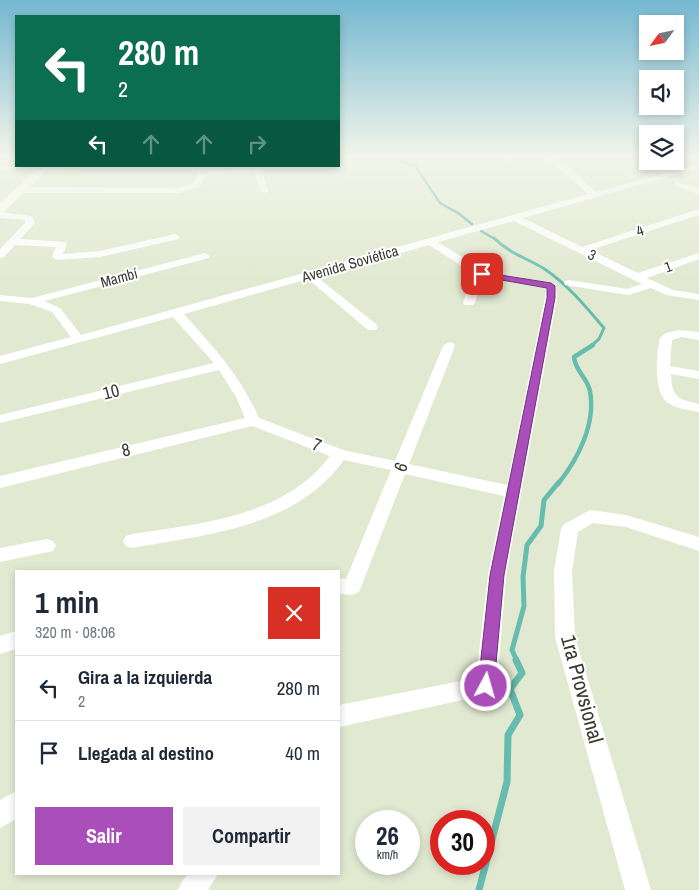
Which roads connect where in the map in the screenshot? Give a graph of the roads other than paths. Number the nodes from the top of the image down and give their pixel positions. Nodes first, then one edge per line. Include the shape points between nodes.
1 (13, 198) edge
2 (585, 198) edge
3 (0, 209) edge
4 (699, 212) edge
5 (0, 215) edge
6 (513, 217) junction
7 (175, 237) dead end
8 (428, 241) junction
9 (13, 242) junction
10 (581, 250) junction
11 (0, 255) edge
12 (205, 256) dead end
13 (699, 256) edge
14 (478, 272) junction
15 (309, 275) junction
16 (638, 277) junction
17 (568, 283) dead end
18 (651, 284) junction
19 (699, 297) edge
20 (0, 298) edge
21 (32, 301) junction
22 (469, 303) dead end
23 (176, 313) junction
24 (372, 327) dead end
25 (699, 336) edge
26 (78, 340) junction
27 (449, 346) dead end
28 (0, 360) edge
29 (223, 366) junction
30 (664, 369) junction
31 (699, 375) edge
32 (699, 408) edge
33 (0, 419) edge
34 (253, 421) junction
35 (340, 454) junction
36 (400, 468) junction
37 (0, 482) edge
38 (513, 492) junction
39 (132, 541) dead end
40 (699, 544) edge
41 (47, 546) dead end
42 (0, 555) edge
43 (345, 586) edge
44 (15, 640) edge
45 (0, 645) edge
46 (340, 716) edge
47 (15, 804) edge
48 (0, 816) edge
49 (203, 875) edge
50 (191, 890) edge
51 (638, 890) edge

1 - 3 main road
2 - 6 street, Avenida Soviética
4 - 10 street, 4
5 - 9 street via 29,218 30,223
6 - 8 street, Avenida Soviética
6 - 10 street, 3
7 - 9 street via 100,254 57,257 62,244
8 - 14 street
8 - 15 street, Avenida Soviética
9 - 11 street
10 - 16 street, 3
12 - 21 street, Mambí
13 - 16 street, 1
14 - 22 street
14 - 38 street via 551,286
15 - 23 street, Avenida Soviética
15 - 24 street
16 - 18 street, 3
17 - 18 street via 628,292
18 - 19 street, 3 via 670,293
20 - 21 street
21 - 26 street via 56,310
23 - 26 street, Avenida Soviética
23 - 29 street
25 - 30 street via 679,333 666,338
26 - 28 street, Avenida Soviética
27 - 36 street, 6
29 - 33 street, 10
29 - 34 street
30 - 31 street
30 - 32 street via 664,390 668,396
34 - 35 street, 7
34 - 37 street, 8
35 - 36 street, 7
35 - 39 street via 322,477 271,511 245,520
36 - 38 street, 7
36 - 43 street, 6
38 - 46 street via 497,575 486,686
40 - 51 street, 1ra Provsional via 626,521 590,516 570,529 563,571 565,637
41 - 42 street
44 - 45 street
47 - 48 street
49 - 50 street

